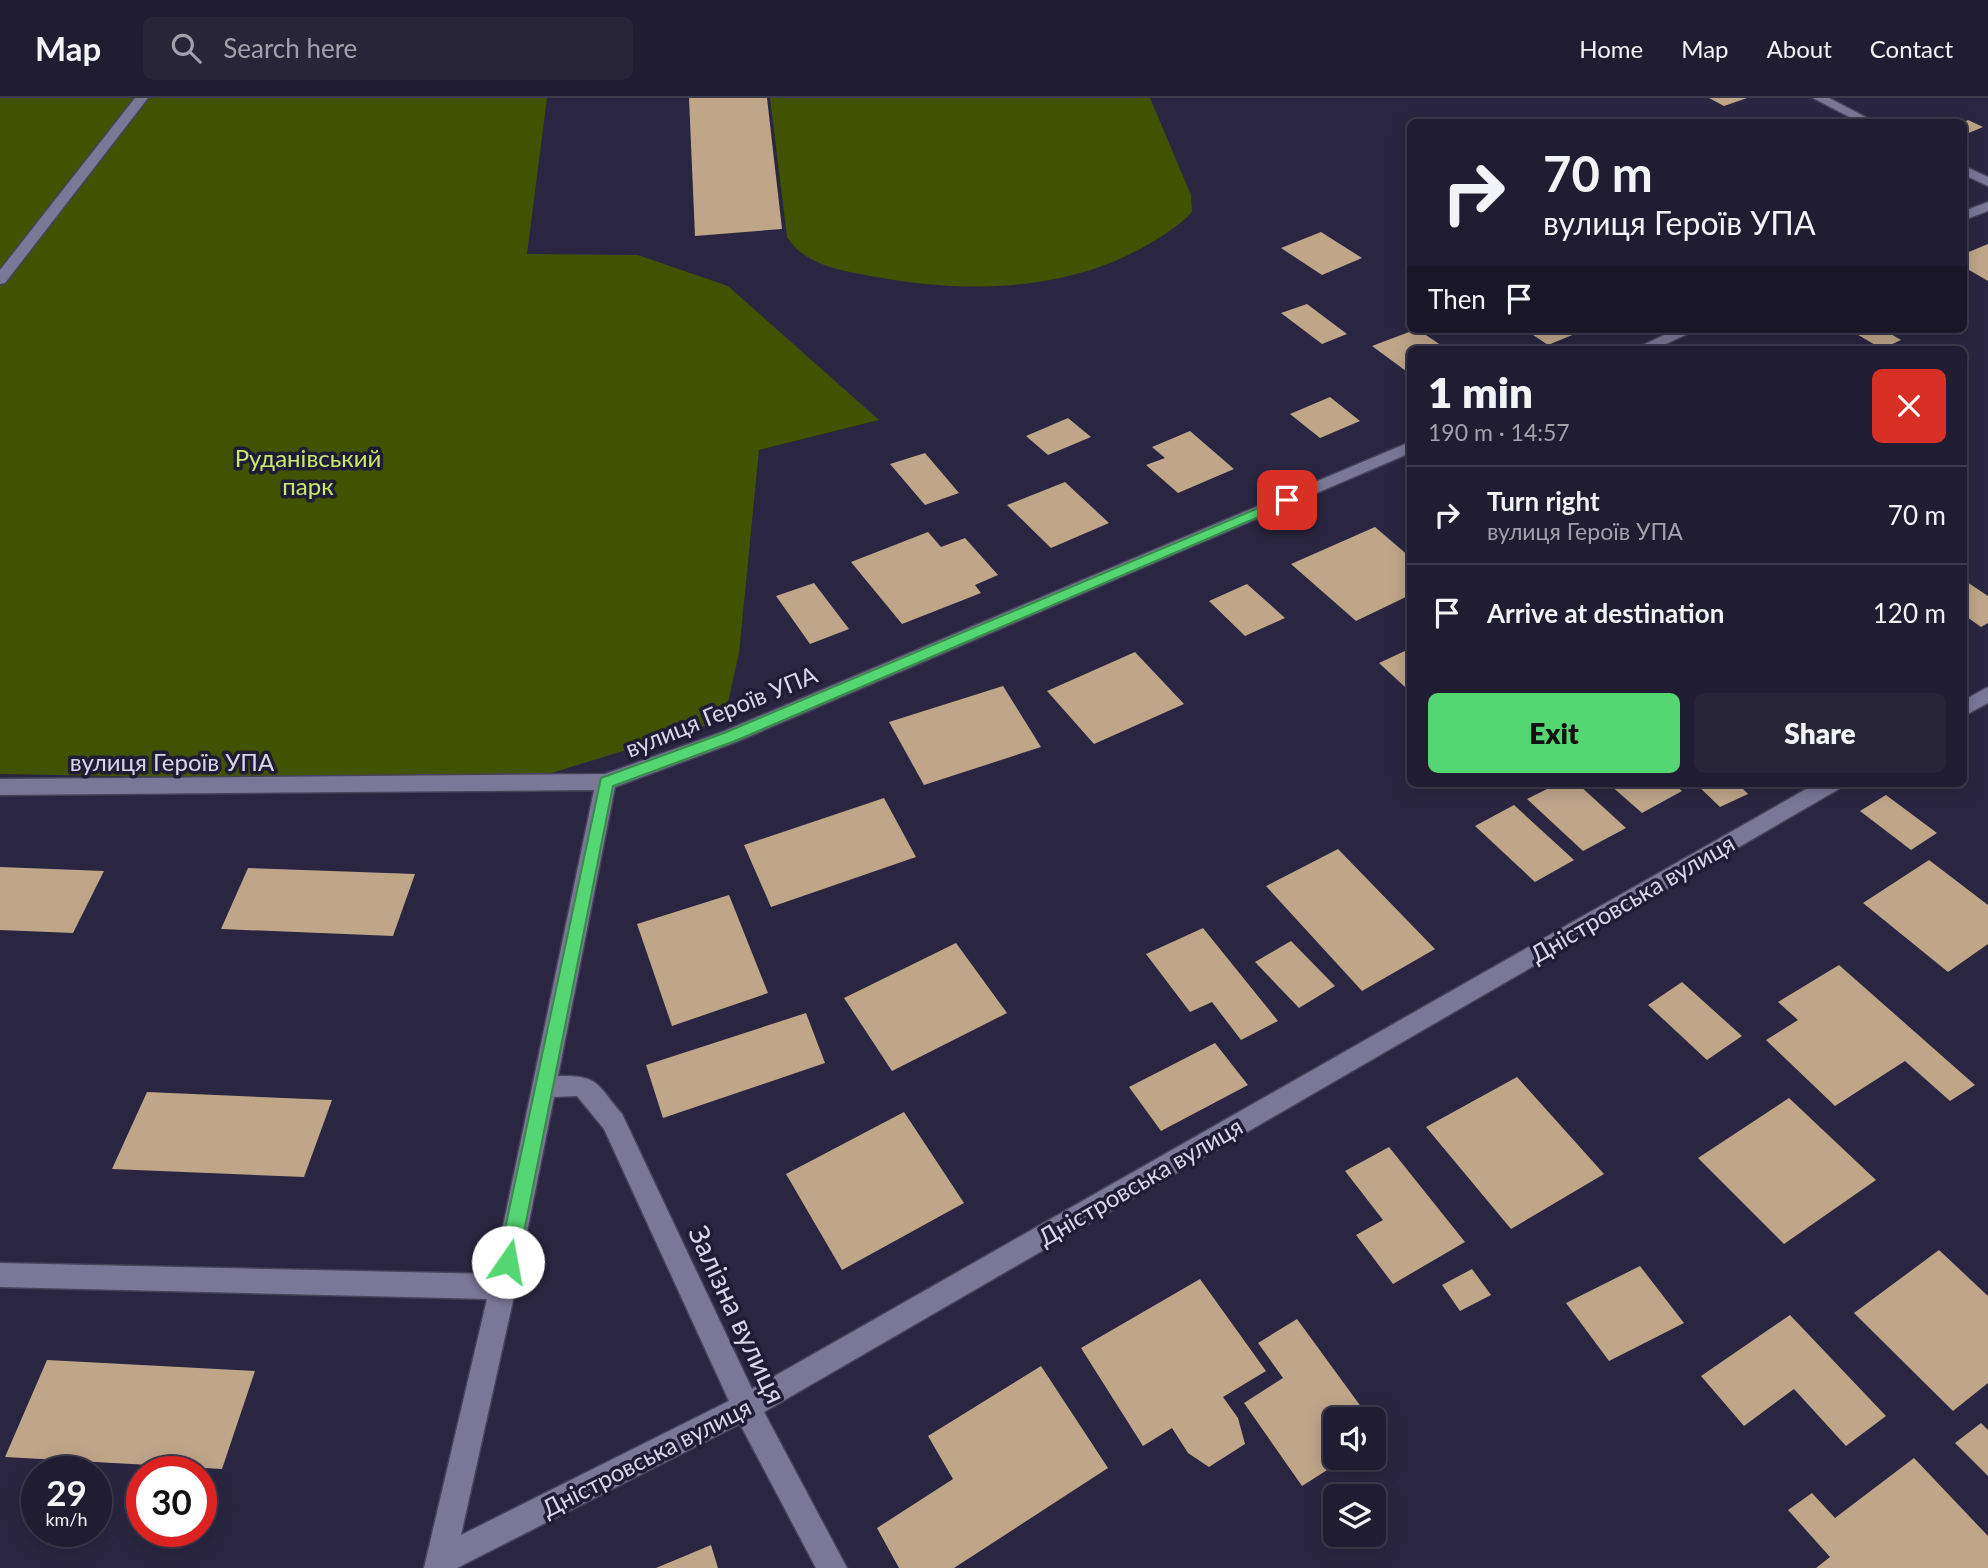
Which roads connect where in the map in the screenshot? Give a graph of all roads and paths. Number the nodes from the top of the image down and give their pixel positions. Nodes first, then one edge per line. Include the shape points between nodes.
1 (142, 98) edge
2 (1819, 98) edge
3 (1862, 119) edge
4 (1967, 172) edge
5 (1988, 182) edge
6 (1988, 206) edge
7 (1967, 215) edge
8 (0, 280) edge
9 (1680, 333) edge
10 (1650, 346) edge
11 (1407, 448) edge
12 (1988, 694) edge
13 (1967, 707) edge
14 (606, 782) junction
15 (0, 787) edge
16 (1827, 787) edge
17 (545, 1087) junction
18 (0, 1275) edge
19 (503, 1287) junction
20 (746, 1407) junction
21 (440, 1564) edge
22 (832, 1568) edge

1 - 8 street
2 - 3 street
4 - 5 street
6 - 7 street
9 - 10 street
11 - 14 street, вулиця Героїв УПА via 729,737
12 - 13 street
14 - 15 street, вулиця Героїв УПА
14 - 17 street
16 - 20 street, Дністровська вулиця
17 - 19 street
17 - 20 street, Залізна вулиця via 583,1086 613,1122
18 - 19 street
19 - 21 street
20 - 21 street, Дністровська вулиця
20 - 22 street, Залізна вулиця

